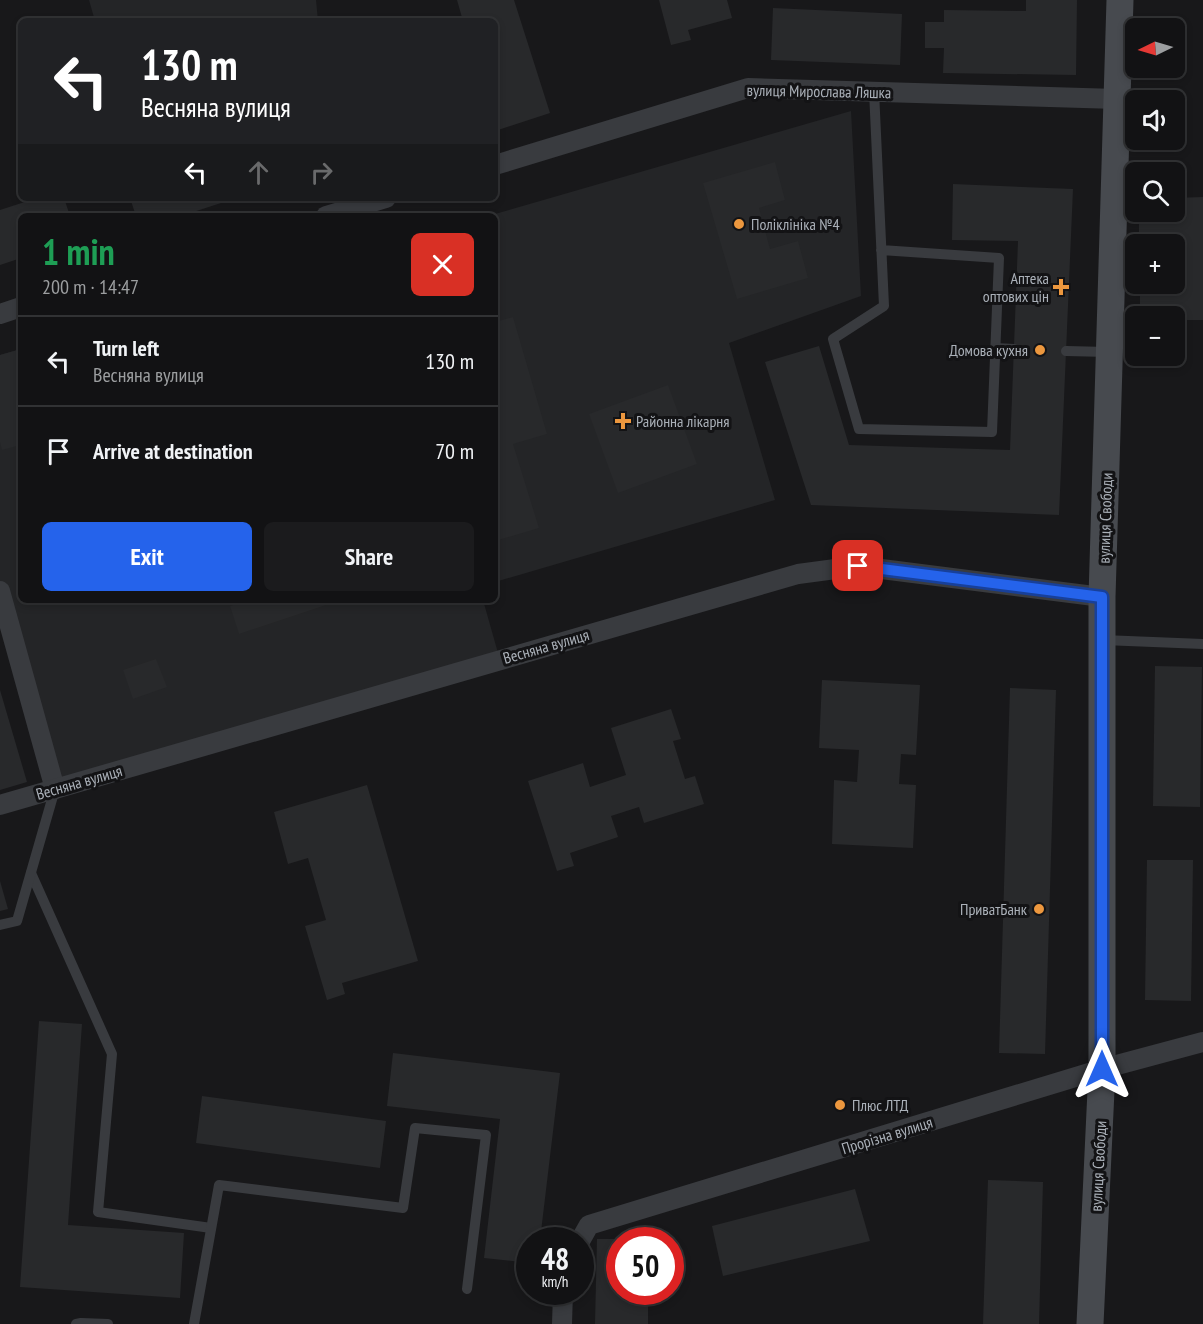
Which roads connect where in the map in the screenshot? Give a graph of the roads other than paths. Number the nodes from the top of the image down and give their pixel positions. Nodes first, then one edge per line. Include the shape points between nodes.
1 (1120, 0) edge
2 (874, 92) junction
3 (1117, 99) junction
4 (498, 164) edge
5 (376, 201) edge
6 (336, 213) edge
7 (882, 250) junction
8 (18, 309) edge
9 (0, 314) edge
10 (995, 348) junction
11 (1014, 349) dead end
12 (1066, 351) dead end
13 (1110, 352) junction
14 (0, 591) edge
15 (1102, 597) junction
16 (1102, 640) junction
17 (1203, 644) edge
18 (55, 789) junction
19 (0, 805) edge
20 (31, 873) junction
21 (0, 925) edge
22 (1203, 1042) edge
23 (1102, 1069) junction
24 (588, 1227) edge
25 (212, 1228) junction
26 (467, 1289) dead end
27 (563, 1305) edge
28 (76, 1324) edge
29 (108, 1324) edge
30 (194, 1324) edge
31 (562, 1324) edge
32 (1090, 1324) edge

1 - 3 main road, вулиця Свободи
2 - 3 street, вулиця Мирослава Ляшка
2 - 4 street, вулиця Мирослава Ляшка via 748,88
2 - 7 lane
3 - 13 main road, вулиця Свободи
5 - 6 street
7 - 10 lane via 999,258
7 - 10 lane via 884,306 833,339 859,429 992,432
8 - 9 street
10 - 11 lane
12 - 13 lane
13 - 15 main road, вулиця Свободи
14 - 18 street
15 - 16 main road, вулиця Свободи
15 - 18 street, Весняна вулиця via 858,566 798,574
16 - 17 lane
16 - 23 main road, вулиця Свободи
18 - 19 street, Весняна вулиця
18 - 20 lane
20 - 21 lane via 17,921
20 - 25 lane via 112,1054 98,1212
22 - 23 street, Прорізна вулиця
23 - 24 street, Прорізна вулиця
23 - 32 main road, вулиця Свободи
25 - 26 lane via 219,1185 403,1208 415,1128 486,1135
25 - 30 lane
27 - 31 street
28 - 29 lane

